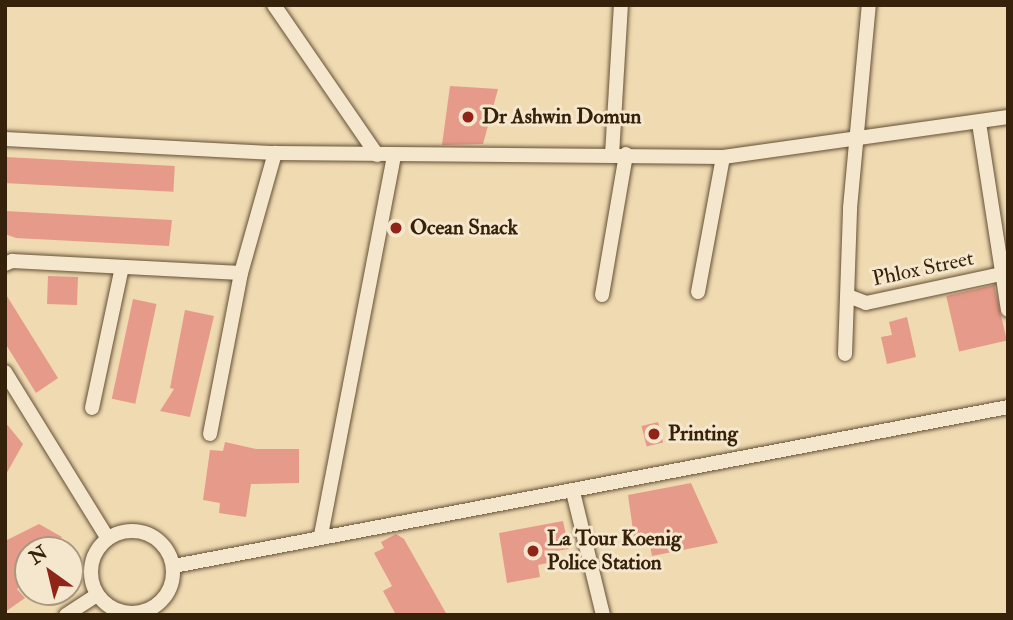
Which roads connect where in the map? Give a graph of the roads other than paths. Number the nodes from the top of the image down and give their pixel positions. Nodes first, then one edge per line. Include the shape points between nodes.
1 (274, 5) edge
2 (621, 5) edge
3 (869, 5) edge
4 (1008, 117) edge
5 (979, 123) junction
6 (859, 136) junction
7 (5, 139) edge
8 (275, 153) junction
9 (377, 155) junction
10 (394, 155) junction
11 (619, 155) junction
12 (723, 157) junction
13 (5, 264) edge
14 (122, 267) junction
15 (241, 273) junction
16 (1004, 273) edge
17 (698, 292) dead end
18 (602, 295) dead end
19 (848, 296) junction
20 (1008, 310) edge
21 (845, 354) dead end
22 (5, 372) edge
23 (1008, 407) edge
24 (92, 408) dead end
25 (210, 434) dead end
26 (573, 492) junction
27 (321, 534) junction
28 (108, 539) junction
29 (173, 566) junction
30 (97, 595) junction
31 (155, 612) edge
32 (65, 615) edge
33 (603, 615) edge

1 - 9 street
2 - 11 street
3 - 6 street
4 - 5 street
5 - 6 street
5 - 16 street
6 - 12 street
6 - 19 street via 850,208
7 - 8 street
8 - 9 street
8 - 15 street
9 - 10 street
10 - 11 street
10 - 27 street
11 - 12 street
11 - 18 street
12 - 17 street
13 - 14 street
14 - 15 street
14 - 24 street
15 - 25 street
16 - 19 street, Phlox Street via 866,303
16 - 20 street
19 - 21 street
22 - 28 street
23 - 26 street
26 - 27 street
26 - 33 street
27 - 29 street
28 - 29 street via 134,530 148,534 161,541
28 - 30 street via 90,571
29 - 31 street via 170,590
30 - 31 street via 117,611
30 - 32 street

